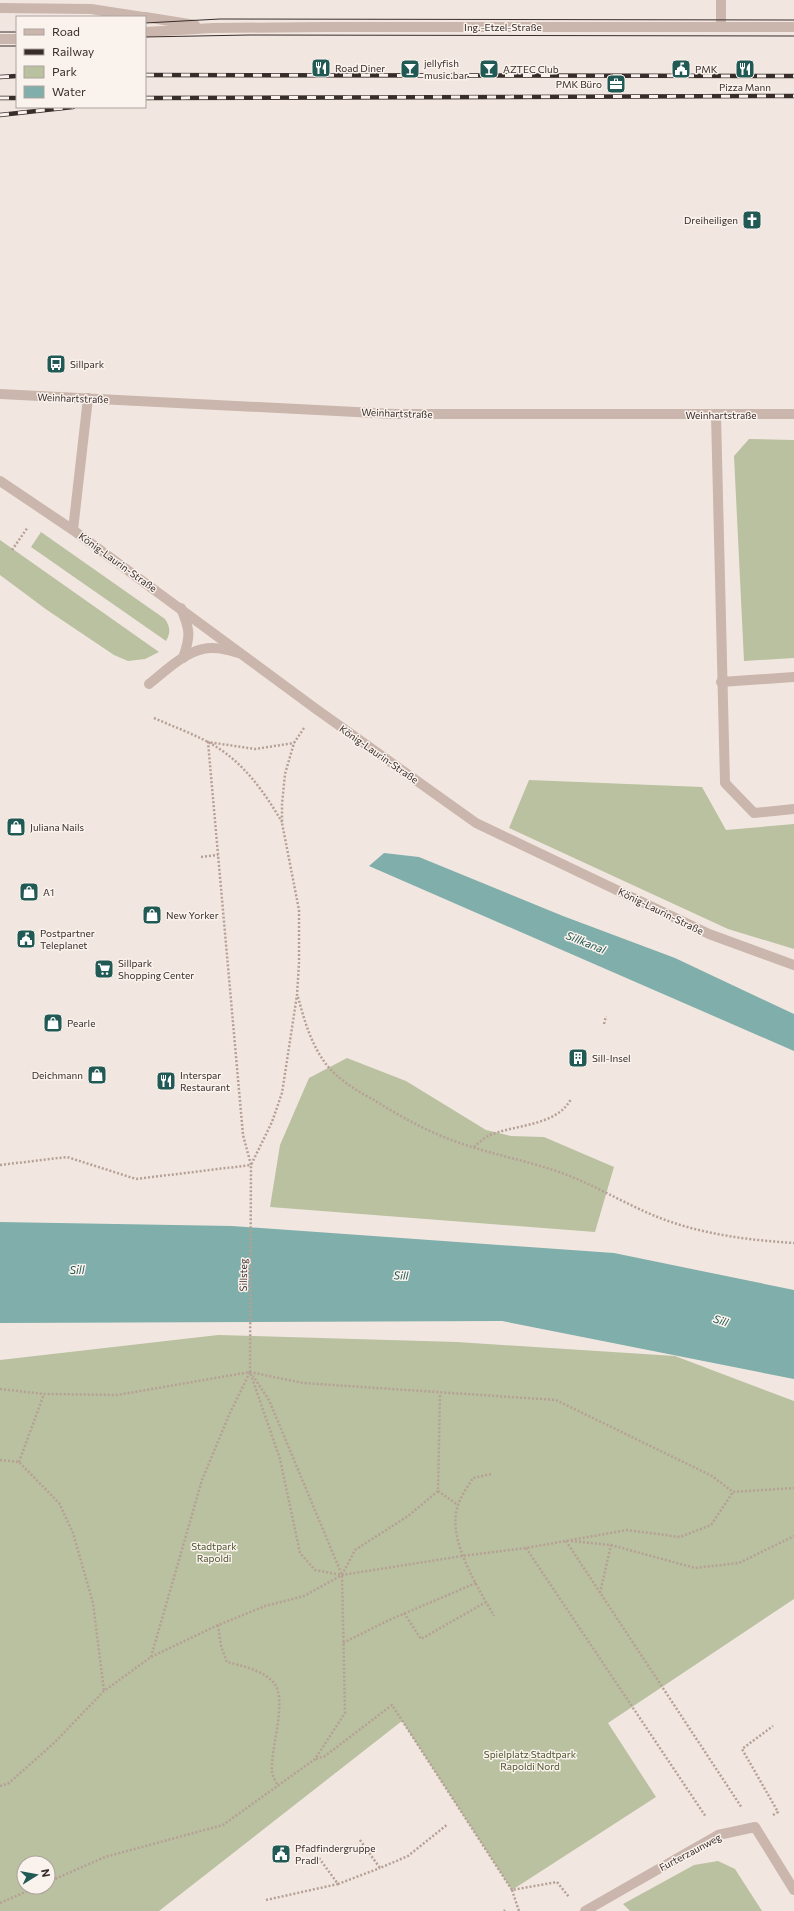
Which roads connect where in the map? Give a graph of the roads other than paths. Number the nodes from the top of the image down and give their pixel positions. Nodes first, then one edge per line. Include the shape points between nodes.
1 (721, 0) edge
2 (0, 8) edge
3 (137, 16) edge
4 (146, 17) edge
5 (721, 27) junction
6 (794, 27) edge
7 (213, 28) junction
8 (146, 32) edge
9 (0, 39) edge
10 (16, 39) edge
11 (0, 394) edge
12 (88, 398) junction
13 (794, 414) edge
14 (716, 416) junction
15 (0, 481) edge
16 (73, 530) junction
17 (181, 608) junction
18 (239, 653) junction
19 (183, 658) junction
20 (794, 677) edge
21 (721, 682) junction
22 (149, 684) dead end
23 (794, 809) edge
24 (794, 965) edge
25 (794, 1890) edge
26 (585, 1911) edge

1 - 5 street
2 - 3 street, Ing.-Etzel-Straße via 91,9
4 - 7 street, Ing.-Etzel-Straße
5 - 6 street, Ing.-Etzel-Straße
5 - 7 street, Ing.-Etzel-Straße
7 - 8 street, Ing.-Etzel-Straße
9 - 10 street
11 - 12 street, Weinhartstraße
12 - 14 street, Weinhartstraße via 394,414
12 - 16 street
13 - 14 street, Weinhartstraße
14 - 21 street
15 - 16 street, König-Laurin-Straße
16 - 17 street, König-Laurin-Straße
17 - 18 street, König-Laurin-Straße
17 - 19 street via 188,624 189,640
18 - 19 street via 221,648 202,649
18 - 24 street, König-Laurin-Straße via 476,823 709,934
19 - 22 street
20 - 21 street
21 - 23 street via 725,783 754,813
25 - 26 street, Furterzaunweg via 755,1827 718,1835

